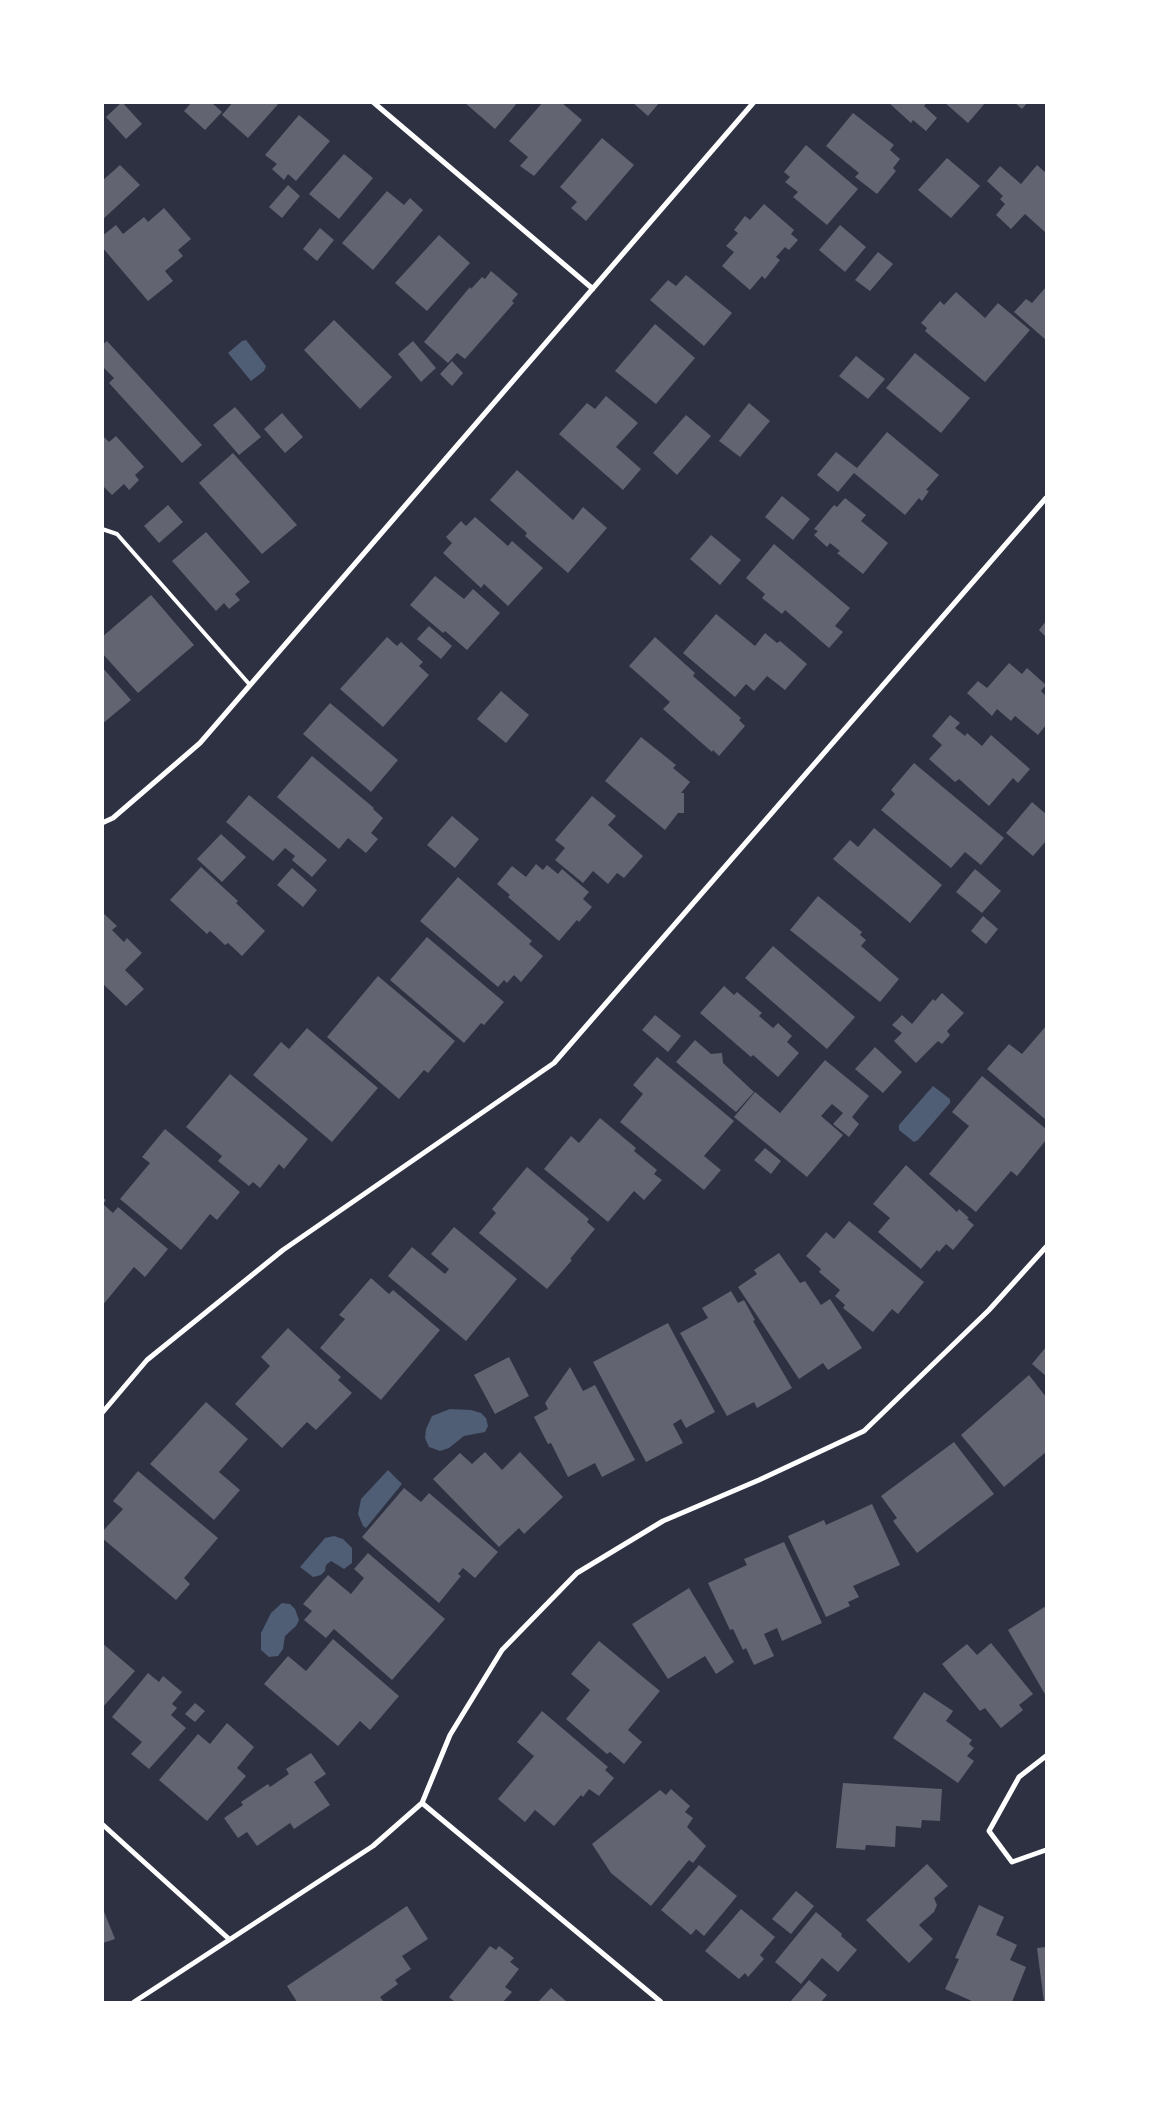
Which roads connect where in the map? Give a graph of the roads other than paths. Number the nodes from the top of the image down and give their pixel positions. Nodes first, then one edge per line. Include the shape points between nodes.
1 (373, 102) edge
2 (754, 102) edge
3 (593, 289) junction
4 (1046, 498) edge
5 (102, 529) edge
6 (250, 685) junction
7 (102, 823) edge
8 (1046, 1247) edge
9 (102, 1413) edge
10 (1046, 1756) edge
11 (422, 1803) junction
12 (102, 1824) edge
13 (1046, 1850) edge
14 (230, 1939) junction
15 (134, 2002) edge
16 (662, 2002) edge

1 - 3 street
2 - 3 street
3 - 6 street
4 - 9 street via 554,1063 283,1250 147,1360
5 - 6 lane via 118,534
6 - 7 street via 200,743 114,818
8 - 11 street via 990,1310 864,1431 663,1522 577,1573 502,1650 450,1735
10 - 13 street via 1018,1777 990,1831 1012,1862
11 - 14 street via 373,1846
11 - 16 street
12 - 14 street
14 - 15 street

